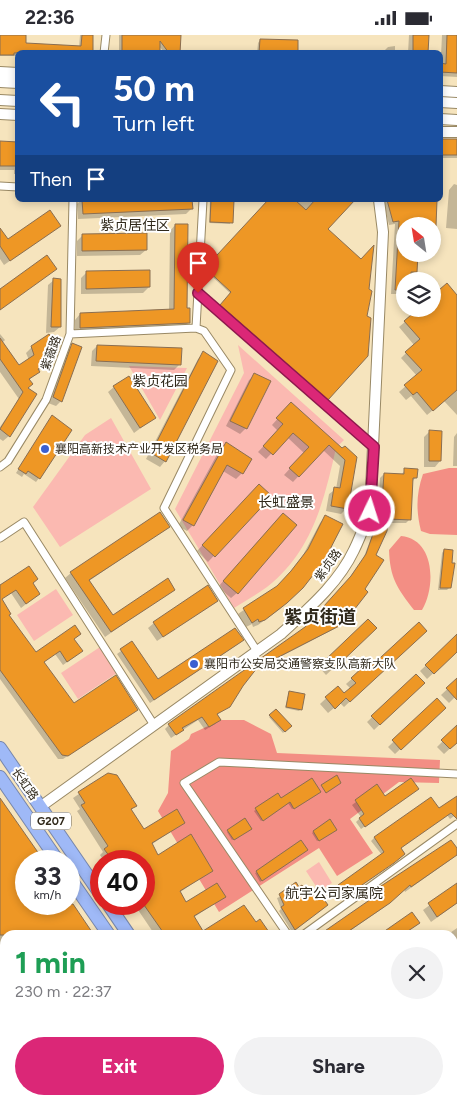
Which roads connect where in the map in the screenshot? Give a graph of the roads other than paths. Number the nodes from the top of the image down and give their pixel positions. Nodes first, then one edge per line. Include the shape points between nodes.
1 (106, 35) edge
2 (104, 50) edge
3 (0, 72) edge
4 (15, 73) edge
5 (0, 82) edge
6 (15, 83) edge
7 (443, 91) edge
8 (457, 92) edge
9 (0, 100) edge
10 (15, 101) edge
11 (443, 102) edge
12 (457, 103) edge
13 (0, 114) edge
14 (15, 115) edge
15 (443, 119) edge
16 (457, 120) edge
17 (443, 132) edge
18 (457, 132) edge
19 (0, 186) edge
20 (15, 187) edge
21 (74, 202) edge
22 (203, 202) edge
23 (379, 202) edge
24 (198, 293) junction
25 (196, 328) junction
26 (70, 334) junction
27 (374, 447) junction
28 (0, 467) edge
29 (0, 538) edge
30 (257, 651) junction
31 (154, 725) junction
32 (0, 748) edge
33 (457, 774) edge
34 (0, 777) edge
35 (40, 807) junction
36 (457, 825) edge
37 (50, 850) edge
38 (90, 879) edge
39 (80, 893) edge
40 (115, 915) edge
41 (106, 930) edge
42 (126, 930) edge
43 (285, 930) edge
44 (310, 930) edge

1 - 2 street
3 - 4 street
5 - 6 street
7 - 8 street
9 - 10 street
11 - 12 street
13 - 14 street
15 - 16 street
17 - 18 street
19 - 20 street
21 - 26 street, 紫薇路
22 - 24 street
23 - 27 street, 紫贞路 via 383,232
24 - 25 street
24 - 27 street
25 - 26 street
25 - 30 street via 204,331 231,369 164,508
26 - 28 street, 紫薇路 via 46,401 8,461
27 - 30 street, 紫贞路 via 370,511 354,551 317,600 281,634
29 - 31 street via 24,522
30 - 31 street, 紫贞路
31 - 35 street, 紫贞路
32 - 35 highway, 长虹路 / G207
33 - 43 street via 219,762 184,783
34 - 37 highway, 长虹路 / G207
35 - 38 highway, 长虹路 / G207
36 - 44 street
39 - 41 highway
40 - 42 highway

